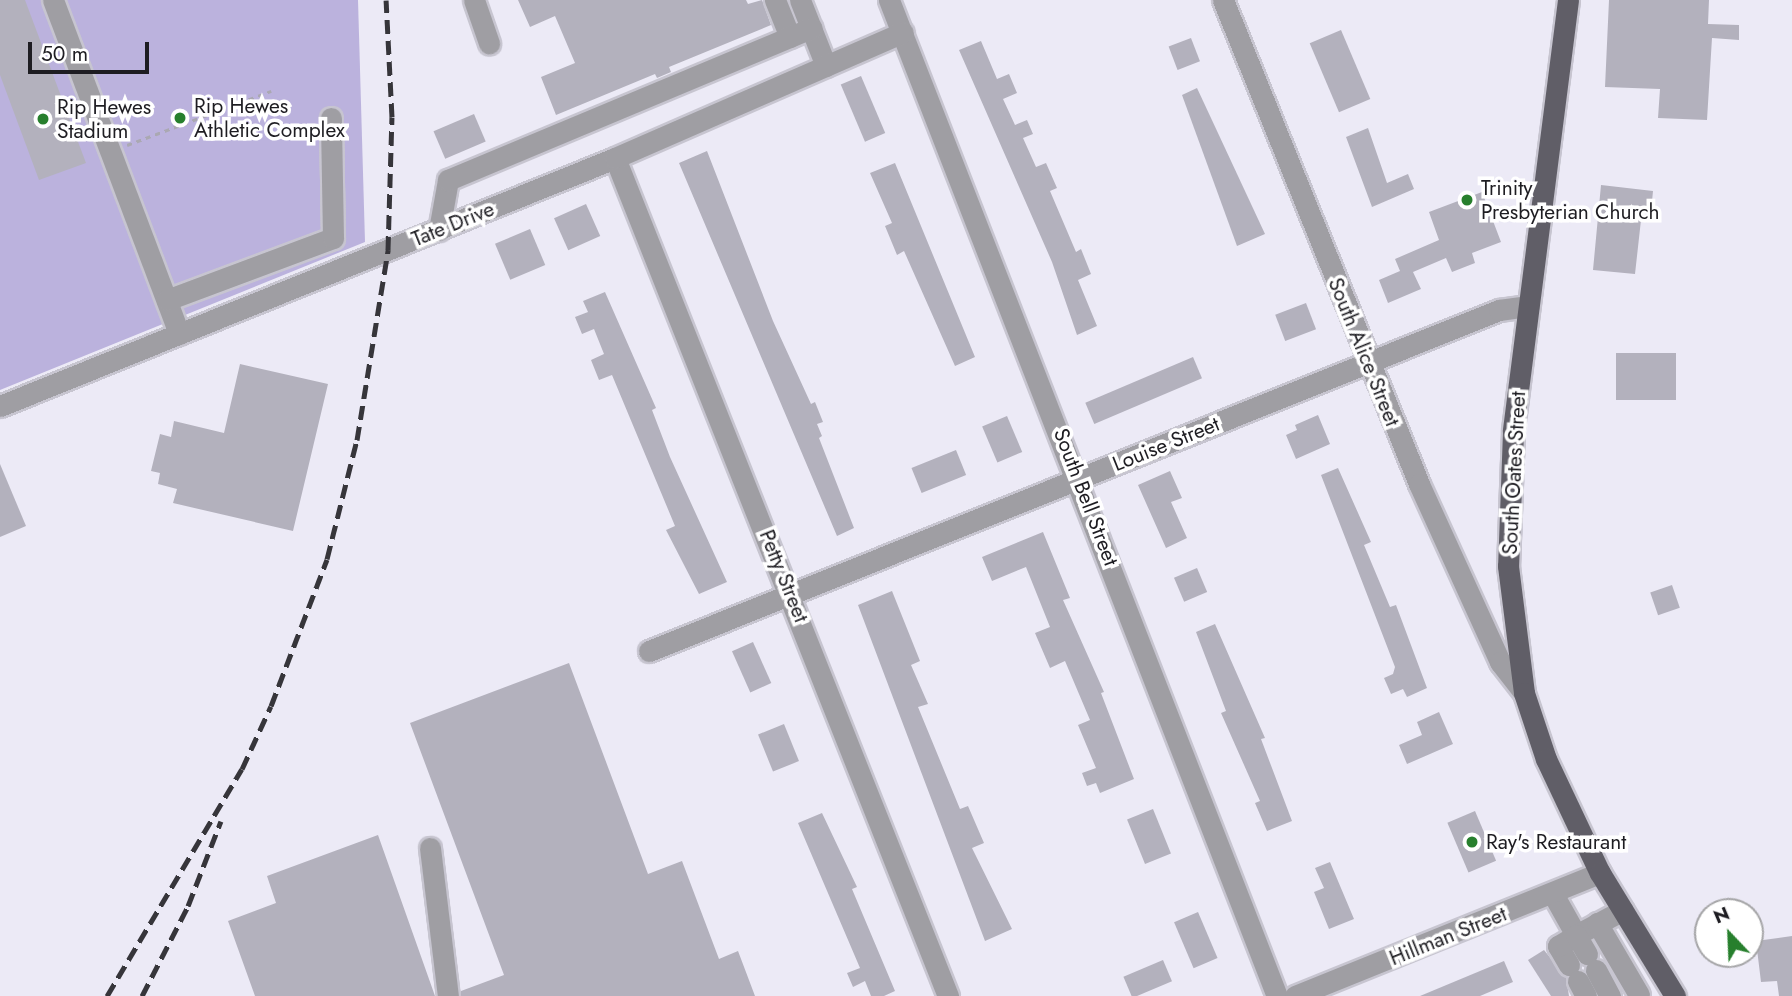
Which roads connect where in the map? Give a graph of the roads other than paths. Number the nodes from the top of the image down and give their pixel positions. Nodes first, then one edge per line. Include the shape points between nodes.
1 (53, 0) edge
2 (474, 0) edge
3 (775, 0) edge
4 (800, 0) edge
5 (890, 0) edge
6 (1223, 0) edge
7 (1568, 0) edge
8 (811, 28) junction
9 (902, 32) junction
10 (790, 37) junction
11 (489, 43) dead end
12 (826, 66) junction
13 (331, 118) dead end
14 (615, 158) junction
15 (439, 230) junction
16 (333, 238) junction
17 (346, 268) junction
18 (167, 300) junction
19 (1529, 306) junction
20 (179, 334) junction
21 (1367, 362) junction
22 (0, 406) edge
23 (1079, 479) junction
24 (792, 594) junction
25 (649, 651) dead end
26 (1524, 693) junction
27 (430, 848) dead end
28 (1600, 873) junction
29 (1553, 894) junction
30 (1623, 910) junction
31 (1597, 923) junction
32 (1576, 935) junction
33 (1583, 973) edge
34 (1670, 989) edge
35 (448, 996) edge
36 (948, 996) edge
37 (1277, 996) edge
38 (1295, 996) edge
39 (1610, 996) edge
40 (1638, 996) edge

1 - 18 street
2 - 11 street
3 - 10 street
4 - 8 street
5 - 9 street, South Bell Street
6 - 21 street, South Alice Street
7 - 19 main road, South Oates Street
8 - 10 street
8 - 12 street
9 - 12 street, Tate Drive
9 - 23 street, South Bell Street
10 - 15 street via 448,180
12 - 14 street, Tate Drive
13 - 16 street
14 - 15 street, Tate Drive
14 - 24 street, Petty Street
15 - 17 street, Tate Drive
16 - 17 street
16 - 18 street
17 - 20 street, Tate Drive
18 - 20 street
19 - 21 street, Louise Street via 1499,310
19 - 26 main road, South Oates Street via 1507,528
20 - 22 street, Tate Drive
21 - 23 street, Louise Street
21 - 26 street, South Alice Street via 1500,662
23 - 24 street, Louise Street
23 - 37 street, South Bell Street
24 - 25 street, Louise Street
24 - 36 street, Petty Street
26 - 28 main road, South Oates Street via 1561,796
27 - 35 street
28 - 29 street, Hillman Street
28 - 30 main road, South Oates Street
29 - 32 street
29 - 38 street, Hillman Street
30 - 31 street
30 - 34 main road, South Oates Street
31 - 32 street
31 - 40 street
32 - 33 street via 1558,946
33 - 39 street
34 - 40 street

